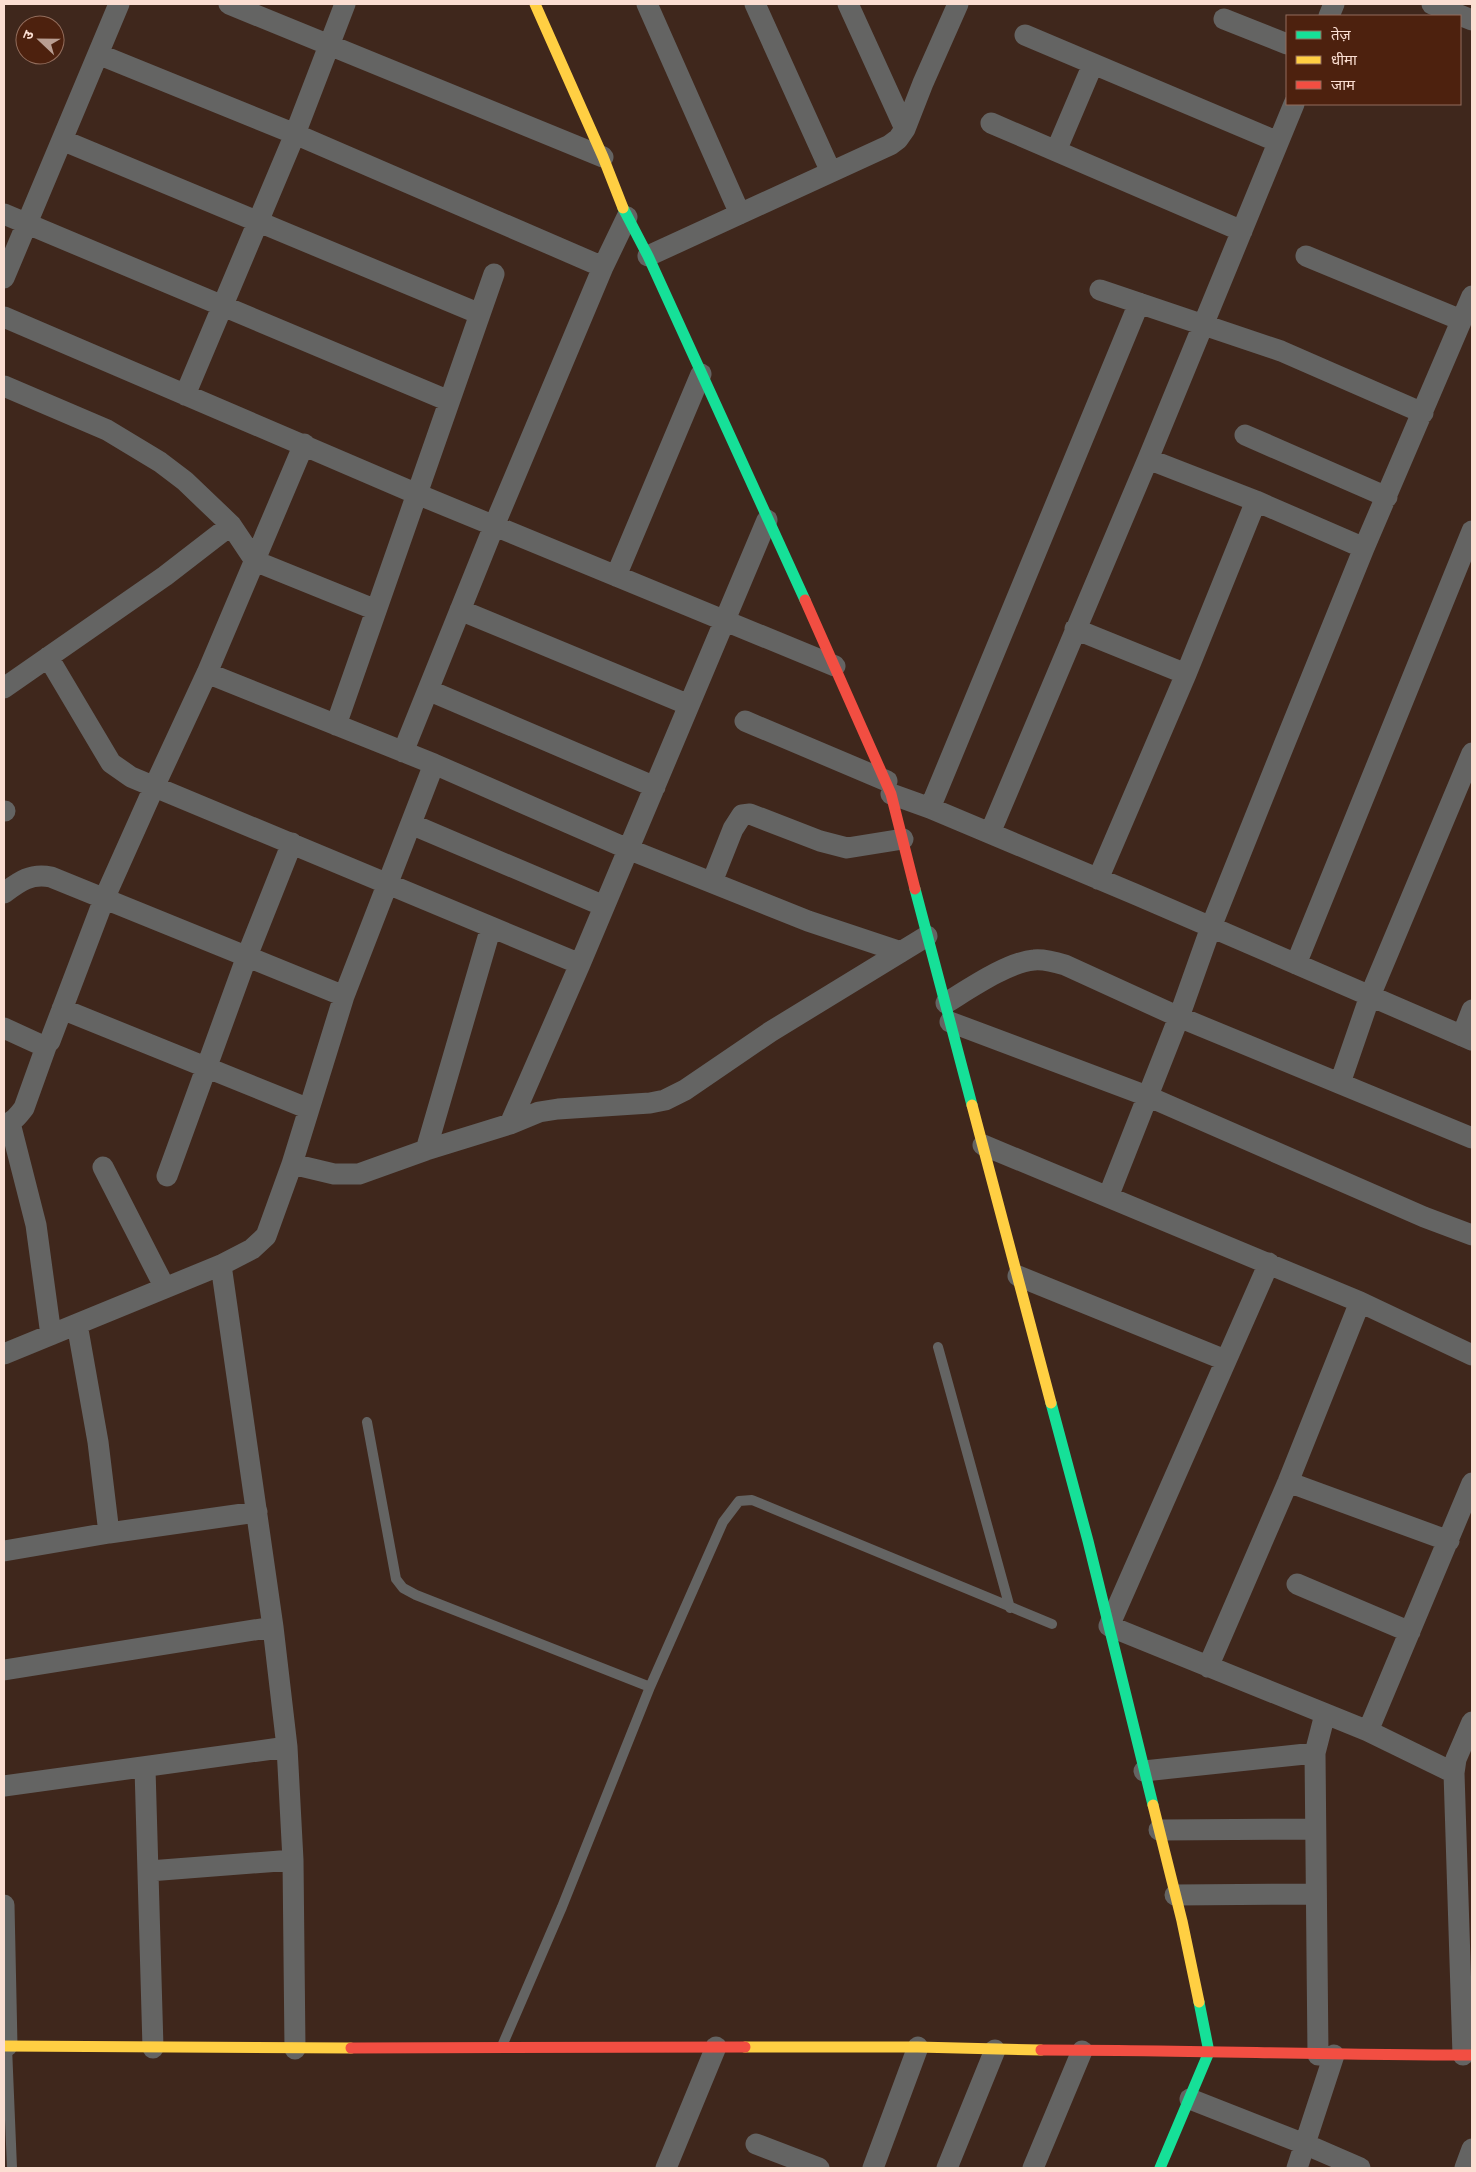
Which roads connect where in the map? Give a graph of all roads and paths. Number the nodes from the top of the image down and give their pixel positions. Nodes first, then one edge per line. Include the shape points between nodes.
1 (119, 4) edge
2 (229, 4) edge
3 (345, 4) edge
4 (535, 4) edge
5 (647, 4) edge
6 (755, 4) edge
7 (848, 4) edge
8 (958, 4) edge
9 (1432, 4) edge
10 (1460, 15) edge
11 (1224, 19) dead end
12 (1025, 35) dead end
13 (329, 44) junction
14 (1286, 44) edge
15 (98, 54) junction
16 (1093, 64) junction
17 (1294, 105) edge
18 (991, 122) dead end
19 (905, 129) junction
20 (295, 134) junction
21 (62, 140) junction
22 (1278, 142) junction
23 (1056, 151) junction
24 (603, 157) junction
25 (830, 172) junction
26 (4, 214) edge
27 (740, 214) junction
28 (627, 217) junction
29 (258, 221) junction
30 (27, 224) junction
31 (1242, 231) junction
32 (648, 256) junction
33 (1306, 256) dead end
34 (603, 267) junction
35 (494, 274) dead end
36 (4, 278) edge
37 (1100, 290) dead end
38 (1472, 296) edge
39 (1138, 303) junction
40 (222, 306) junction
41 (480, 314) junction
42 (4, 317) edge
43 (1461, 320) junction
44 (1202, 326) junction
45 (701, 374) junction
46 (4, 386) edge
47 (185, 395) junction
48 (449, 402) junction
49 (1423, 413) junction
50 (1245, 435) dead end
51 (304, 444) junction
52 (1148, 459) junction
53 (417, 494) junction
54 (1387, 497) junction
55 (1256, 501) junction
56 (767, 520) junction
57 (230, 526) junction
58 (494, 526) junction
59 (1472, 531) edge
60 (1364, 548) junction
61 (254, 561) junction
62 (616, 576) junction
63 (376, 610) junction
64 (460, 610) junction
65 (725, 620) junction
66 (1075, 629) junction
67 (48, 658) junction
68 (835, 666) junction
69 (207, 673) junction
70 (1186, 674) junction
71 (4, 688) edge
72 (428, 690) junction
73 (689, 706) junction
74 (745, 721) dead end
75 (336, 725) junction
76 (403, 752) junction
77 (1472, 753) edge
78 (434, 764) junction
79 (154, 785) junction
80 (655, 787) junction
81 (889, 788) junction
82 (930, 808) junction
83 (411, 824) junction
84 (990, 833) junction
85 (903, 839) junction
86 (292, 843) junction
87 (628, 850) junction
88 (1098, 878) junction
89 (712, 882) junction
90 (387, 884) junction
91 (4, 893) edge
92 (104, 899) junction
93 (604, 906) junction
94 (491, 927) junction
95 (1211, 927) junction
96 (927, 936) junction
97 (901, 952) junction
98 (247, 956) junction
99 (580, 964) junction
100 (1296, 964) junction
101 (344, 996) junction
102 (1370, 996) junction
103 (62, 1009) junction
104 (1472, 1010) edge
105 (948, 1012) junction
106 (1179, 1017) junction
107 (4, 1028) edge
108 (1467, 1038) edge
109 (47, 1044) junction
110 (207, 1069) junction
111 (1340, 1083) junction
112 (1147, 1096) junction
113 (309, 1109) junction
114 (7, 1124) edge
115 (510, 1124) junction
116 (1472, 1138) edge
117 (983, 1145) junction
118 (426, 1150) junction
119 (292, 1164) junction
120 (103, 1168) dead end
121 (167, 1176) dead end
122 (1108, 1196) junction
123 (1472, 1235) edge
124 (1269, 1263) junction
125 (221, 1265) junction
126 (1018, 1276) junction
127 (164, 1288) junction
128 (1360, 1302) junction
129 (77, 1324) junction
130 (51, 1335) junction
131 (938, 1348) dead end
132 (4, 1354) edge
133 (1472, 1355) edge
134 (1225, 1360) junction
135 (367, 1422) dead end
136 (1288, 1482) junction
137 (1472, 1483) edge
138 (257, 1512) junction
139 (109, 1533) junction
140 (1449, 1541) junction
141 (4, 1551) edge
142 (1297, 1584) dead end
143 (1010, 1608) junction
144 (1052, 1624) dead end
145 (1109, 1626) junction
146 (274, 1627) junction
147 (1410, 1632) junction
148 (1208, 1667) junction
149 (4, 1670) edge
150 (650, 1687) junction
151 (1325, 1714) junction
152 (1472, 1722) edge
153 (1368, 1731) junction
154 (286, 1747) junction
155 (1315, 1753) junction
156 (145, 1768) junction
157 (1144, 1771) junction
158 (1454, 1773) junction
159 (4, 1786) edge
160 (1316, 1829) junction
161 (1159, 1830) junction
162 (293, 1860) junction
163 (149, 1870) junction
164 (1316, 1894) junction
165 (1175, 1896) junction
166 (4, 1905) edge
167 (6, 2046) edge
168 (502, 2047) junction
169 (716, 2047) junction
170 (918, 2047) junction
171 (152, 2048) junction
172 (295, 2049) junction
173 (995, 2050) junction
174 (1082, 2051) junction
175 (1209, 2052) junction
176 (1326, 2055) junction
177 (1468, 2055) edge
178 (1190, 2099) junction
179 (756, 2144) dead end
180 (1307, 2145) junction
181 (1472, 2149) edge
182 (12, 2168) edge
183 (666, 2168) edge
184 (819, 2168) edge
185 (872, 2168) edge
186 (947, 2168) edge
187 (1033, 2168) edge
188 (1160, 2168) edge
189 (1297, 2168) edge
190 (1360, 2168) edge
191 (1465, 2168) edge

1 - 15 street
2 - 13 street
3 - 13 street
4 - 24 street
5 - 27 street
6 - 25 street
7 - 19 street
8 - 19 street
9 - 10 street
11 - 14 street
12 - 16 street
13 - 20 street
13 - 24 street
15 - 20 street
15 - 21 street
16 - 22 street
16 - 23 street
17 - 22 street
18 - 23 street
19 - 25 street via 890,145
20 - 29 street
20 - 34 street
21 - 29 street
21 - 30 street
22 - 31 street
23 - 31 street
24 - 28 street
25 - 27 street
26 - 30 street
27 - 32 street
28 - 32 street
28 - 34 street
29 - 40 street
29 - 41 street
30 - 36 street
30 - 40 street
31 - 44 street
32 - 45 street
33 - 43 street
34 - 58 street
35 - 41 street
37 - 39 street
38 - 43 street
39 - 44 street
39 - 82 street
40 - 47 street
40 - 48 street
41 - 48 street
42 - 47 street
43 - 49 street
44 - 49 street via 1281,351
44 - 52 street
45 - 56 street
45 - 62 street
46 - 57 street via 83,418 130,442 185,481
47 - 51 street
48 - 53 street
49 - 54 street
50 - 54 street
51 - 53 street
51 - 61 street
52 - 55 street
52 - 66 street
53 - 58 street
53 - 63 street
54 - 60 street
55 - 60 street
55 - 70 street
56 - 65 street
56 - 68 street
57 - 61 street
57 - 67 street
58 - 62 street
58 - 64 street
59 - 100 street
60 - 95 street
61 - 63 street
61 - 69 street
62 - 65 street
63 - 75 street
64 - 72 street
64 - 73 street
65 - 68 street
65 - 73 street
66 - 70 street
66 - 84 street
67 - 71 street
67 - 79 street via 112,763 131,777
68 - 81 street
69 - 75 street
69 - 79 street
70 - 88 street
72 - 76 street
72 - 80 street
73 - 80 street
74 - 81 street
75 - 76 street
76 - 78 street
77 - 102 street
78 - 83 street
78 - 87 street
79 - 86 street
79 - 92 street
80 - 87 street
81 - 82 street
81 - 85 street
82 - 84 street
83 - 90 street
83 - 93 street
84 - 88 street
85 - 89 street via 847,848 750,814 742,815
85 - 96 street
86 - 90 street
86 - 98 street
87 - 89 street
87 - 93 street
88 - 95 street
89 - 97 street via 808,921
90 - 94 street
90 - 101 street
91 - 92 street via 26,878 40,875
92 - 98 street
92 - 103 street
93 - 99 street
94 - 99 street
94 - 118 street
95 - 100 street
95 - 106 street
96 - 97 street
96 - 105 street
97 - 115 street via 666,1100 552,1110
98 - 101 street
98 - 110 street
99 - 115 street
100 - 102 street
101 - 113 street
102 - 108 street
102 - 111 street
103 - 109 street
103 - 110 street
104 - 108 street
105 - 106 street via 1021,962 1036,959 1065,965
105 - 112 street
105 - 117 street
106 - 111 street
106 - 112 street
107 - 109 street via 33,1042
109 - 114 street via 24,1108
110 - 113 street
110 - 121 street
111 - 116 street
112 - 122 street
112 - 123 street
113 - 119 street
114 - 130 street via 36,1225
115 - 118 street
117 - 122 street
117 - 126 street
118 - 119 street via 359,1174 334,1174
119 - 125 street via 266,1236 252,1248
120 - 127 street
122 - 124 street
124 - 128 street
124 - 134 street
125 - 127 street
125 - 138 street
126 - 134 street
126 - 145 street
127 - 129 street
128 - 133 street
128 - 136 street
129 - 130 street
129 - 139 street via 98,1442
130 - 132 street
131 - 143 lane
134 - 145 street
135 - 150 lane via 396,1579 403,1588
136 - 140 street
136 - 148 street
137 - 140 street
138 - 139 street
138 - 146 street
139 - 141 street
140 - 147 street
142 - 147 street
143 - 144 lane
143 - 150 lane via 752,1500 739,1501 723,1522
145 - 148 street
145 - 157 street
146 - 149 street
146 - 154 street
147 - 153 street
148 - 151 street
150 - 168 lane
151 - 153 street
151 - 155 street
152 - 158 street via 1456,1759
153 - 158 street
154 - 156 street
154 - 162 street
155 - 157 street
155 - 160 street
156 - 159 street
156 - 163 street
157 - 161 street
158 - 177 street
160 - 161 street
160 - 164 street
161 - 165 street
162 - 163 street
162 - 172 street
163 - 171 street
164 - 165 street
164 - 176 street
165 - 175 street
166 - 167 street
167 - 171 street
167 - 182 lane
168 - 169 street
168 - 172 street
169 - 170 street
169 - 183 street
170 - 173 street
170 - 185 street
171 - 172 street
173 - 174 street
173 - 186 street
174 - 175 street
174 - 187 street
175 - 176 street
175 - 178 street
176 - 177 street
176 - 180 street
178 - 180 street
178 - 188 street
179 - 184 street
180 - 189 street
180 - 190 street
181 - 191 street

